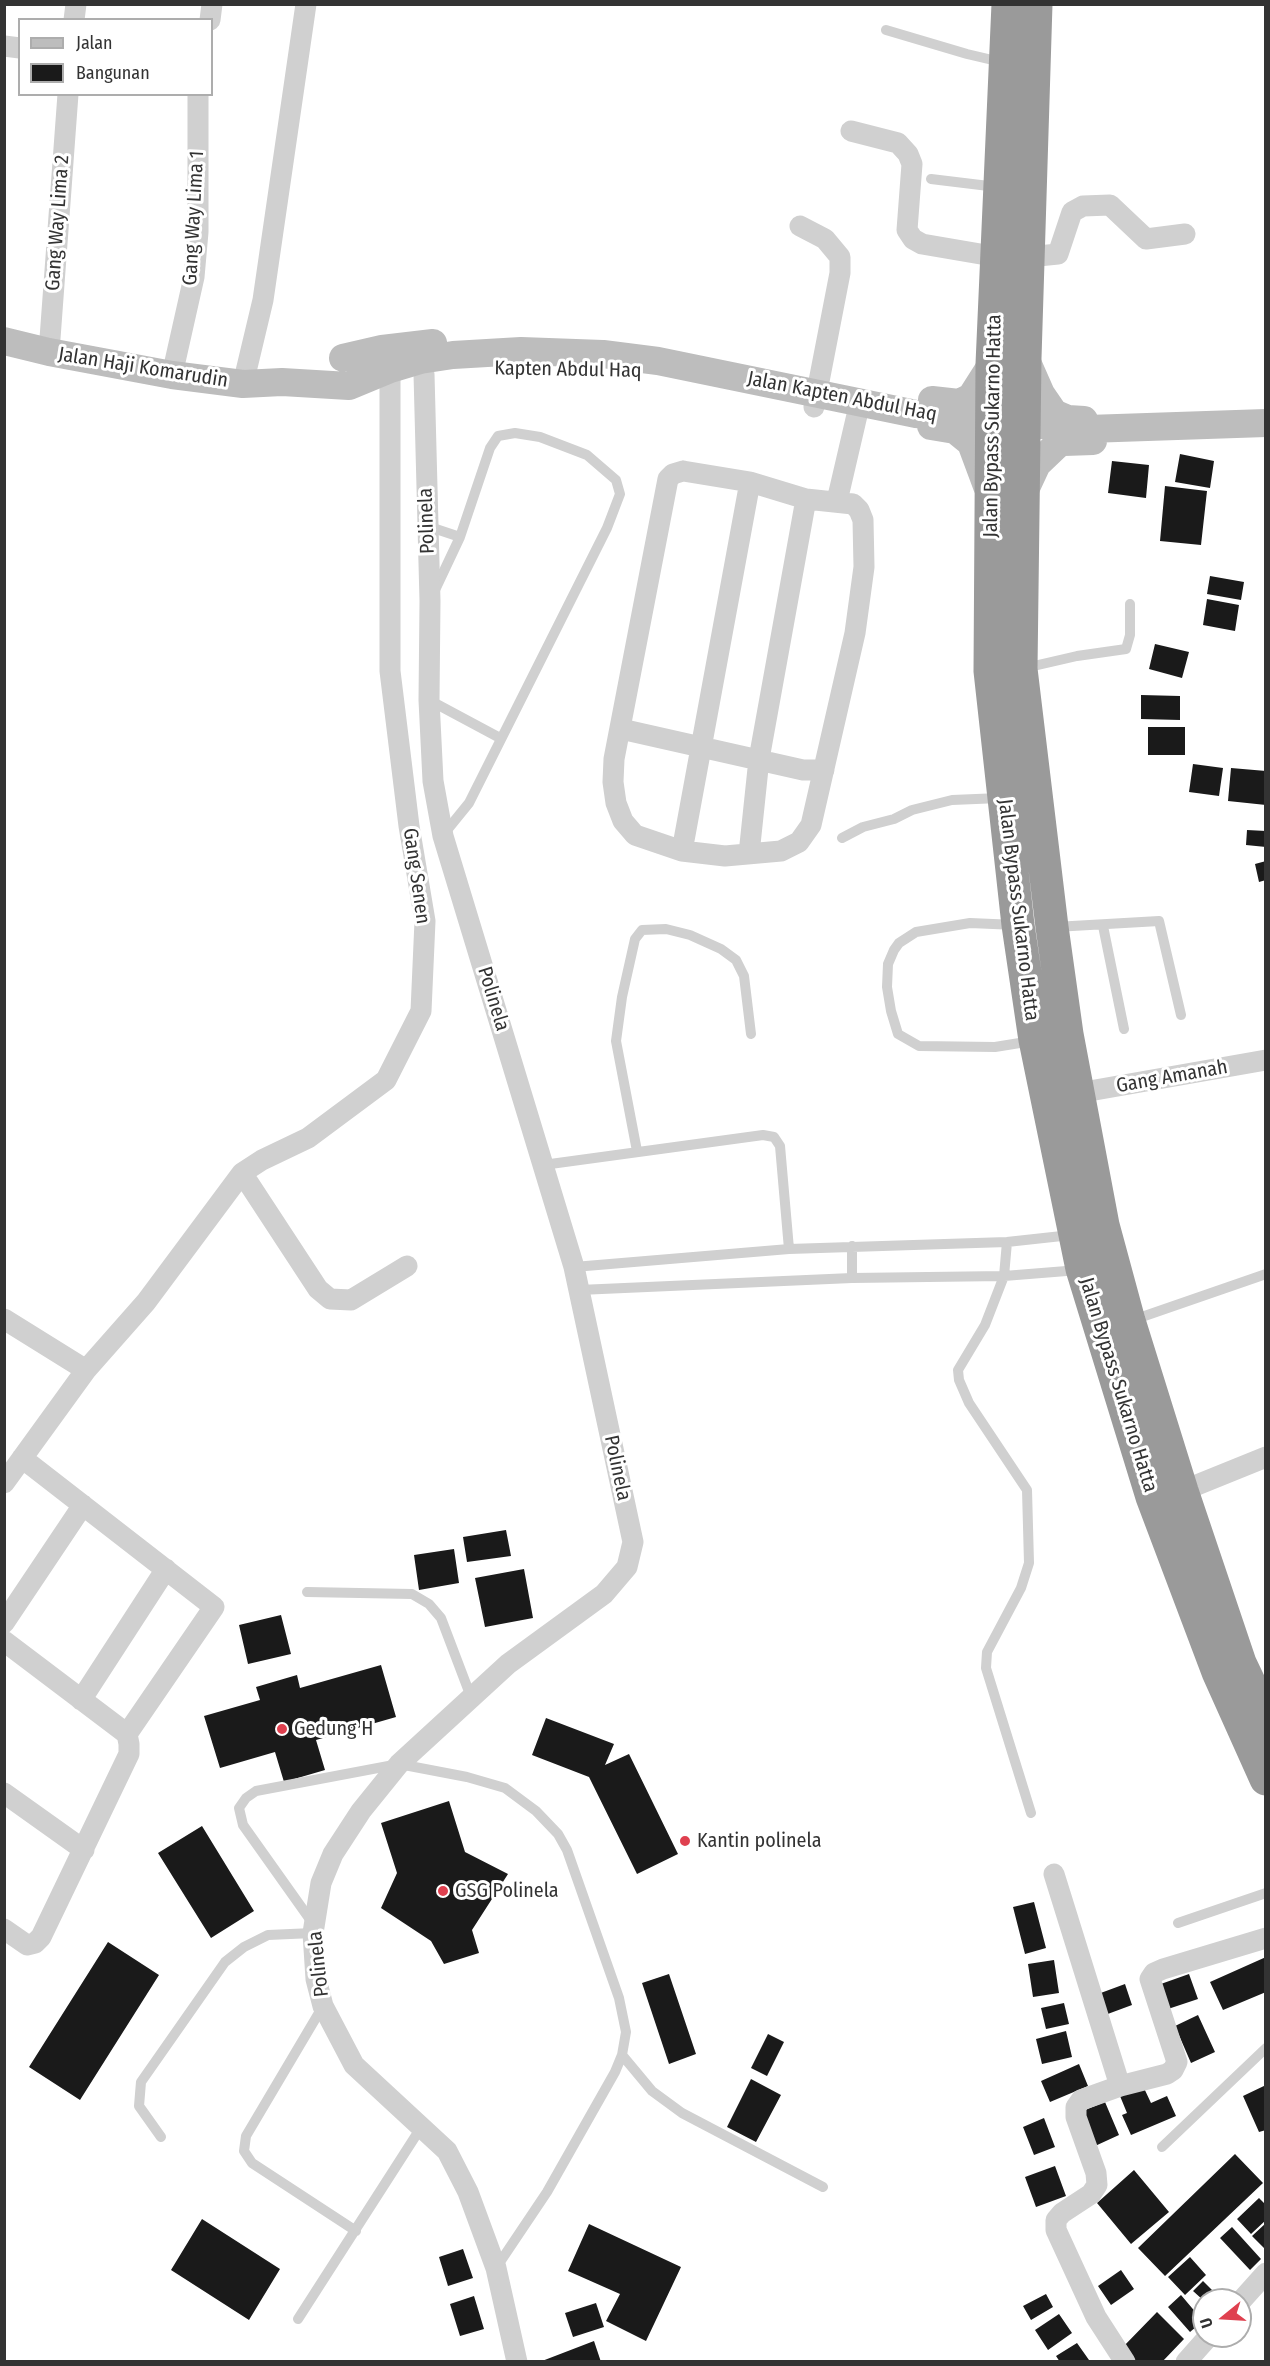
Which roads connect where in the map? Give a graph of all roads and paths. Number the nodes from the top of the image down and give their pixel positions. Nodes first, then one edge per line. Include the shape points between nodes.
1 (306, 4) edge
2 (1008, 4) edge
3 (1036, 4) edge
4 (886, 30) dead end
5 (1021, 63) junction
6 (68, 96) edge
7 (198, 96) edge
8 (851, 131) dead end
9 (931, 179) dead end
10 (1000, 187) junction
11 (800, 226) dead end
12 (1185, 234) dead end
13 (1013, 257) junction
14 (583, 336) junction
15 (4, 341) edge
16 (49, 352) junction
17 (344, 358) junction
18 (1025, 358) junction
19 (424, 364) junction
20 (992, 364) junction
21 (583, 366) junction
22 (172, 375) junction
23 (390, 380) junction
24 (282, 382) junction
25 (243, 384) junction
26 (350, 386) junction
27 (817, 394) junction
28 (857, 415) junction
29 (942, 415) junction
30 (1263, 423) edge
31 (1087, 430) junction
32 (750, 482) junction
33 (1006, 497) junction
34 (806, 499) junction
35 (837, 501) junction
36 (428, 526) junction
37 (460, 537) junction
38 (430, 601) junction
39 (1130, 604) dead end
40 (1021, 669) junction
41 (429, 700) junction
42 (621, 729) junction
43 (500, 738) junction
44 (701, 747) junction
45 (759, 759) junction
46 (824, 770) junction
47 (1004, 798) junction
48 (443, 836) junction
49 (842, 838) dead end
50 (682, 851) junction
51 (750, 854) junction
52 (1035, 926) junction
53 (1103, 926) junction
54 (1181, 1015) dead end
55 (1124, 1029) dead end
56 (751, 1035) dead end
57 (1051, 1037) junction
58 (1266, 1060) edge
59 (1078, 1093) junction
60 (637, 1151) junction
61 (543, 1165) junction
62 (242, 1173) junction
63 (1073, 1235) junction
64 (1008, 1242) junction
65 (852, 1246) junction
66 (789, 1249) junction
67 (407, 1266) dead end
68 (574, 1267) junction
69 (1082, 1269) junction
70 (1266, 1274) edge
71 (1004, 1276) junction
72 (852, 1278) junction
73 (579, 1290) junction
74 (4, 1320) edge
75 (1129, 1321) junction
76 (86, 1370) junction
77 (1266, 1457) edge
78 (22, 1458) junction
79 (4, 1483) edge
80 (1182, 1491) junction
81 (83, 1505) junction
82 (166, 1569) junction
83 (307, 1592) dead end
84 (4, 1623) edge
85 (4, 1641) edge
86 (471, 1697) junction
87 (81, 1700) junction
88 (1266, 1718) edge
89 (127, 1734) junction
90 (399, 1764) junction
91 (1266, 1779) edge
92 (4, 1793) edge
93 (1031, 1813) dead end
94 (84, 1850) junction
95 (1054, 1874) dead end
96 (1266, 1893) edge
97 (1178, 1923) dead end
98 (4, 1929) edge
99 (313, 1929) junction
100 (1266, 1938) edge
101 (323, 2006) junction
102 (1266, 2049) edge
103 (622, 2055) junction
104 (1120, 2086) junction
105 (422, 2126) junction
106 (161, 2137) dead end
107 (1161, 2147) dead end
108 (824, 2187) dead end
109 (356, 2231) junction
110 (496, 2268) junction
111 (1266, 2273) edge
112 (1252, 2289) edge
113 (298, 2319) dead end
114 (1198, 2348) edge
115 (517, 2361) edge
116 (1125, 2361) edge
117 (1186, 2361) edge

1 - 25 street via 263,300
2 - 5 highway, Jalan Bypass Sukarno Hatta
3 - 5 highway, Jalan Bypass Sukarno Hatta
4 - 5 lane via 967,54
5 - 10 highway, Jalan Bypass Sukarno Hatta
5 - 13 highway, Jalan Bypass Sukarno Hatta
6 - 16 street, Gang Way Lima 2
7 - 22 street, Gang Way Lima 1 via 194,277
8 - 13 street via 898,143 908,154 912,164 907,230 913,239 922,244
9 - 10 lane
10 - 13 highway, Jalan Bypass Sukarno Hatta
11 - 27 street via 825,239 840,257
12 - 13 street via 1146,239 1110,205 1083,206 1072,212 1058,254
13 - 18 highway, Jalan Bypass Sukarno Hatta
13 - 20 highway, Jalan Bypass Sukarno Hatta
14 - 17 street, Kapten Abdul Haq via 497,336 382,349
14 - 21 street via 591,358
14 - 27 street, Kapten Abdul Haq via 671,348
15 - 16 street, Jalan Haji Komarudin
16 - 22 street, Jalan Haji Komarudin
17 - 19 street, Jalan Kapten Abdul Haq
17 - 24 street, Jalan Kapten Abdul Haq
18 - 31 street, Jalan Kapten Abdul Haq via 1054,413
18 - 33 highway, Jalan Bypass Sukarno Hatta
19 - 21 street, Kapten Abdul Haq via 449,370
19 - 23 street, Kapten Abdul Haq
19 - 26 street, Jalan Kapten Abdul Haq via 390,369
19 - 30 street, Jalan Kapten Abdul Haq via 521,351 603,354 658,361 916,414 1088,429
19 - 36 street, Polinela
20 - 29 street, Kapten Abdul Haq via 971,397
20 - 33 highway, Jalan Bypass Sukarno Hatta
21 - 27 street, Kapten Abdul Haq
22 - 25 street, Jalan Haji Komarudin
23 - 26 street, Kapten Abdul Haq
23 - 62 street, Gang Senen via 390,671 425,921 422,1011 386,1080 308,1138
24 - 25 street, Jalan Haji Komarudin
24 - 26 street, Jalan Kapten Abdul Haq
27 - 28 street, Kapten Abdul Haq
27 - 29 street, Kapten Abdul Haq
28 - 29 street, Kapten Abdul Haq
28 - 35 street
29 - 33 street, Kapten Abdul Haq via 971,442
30 - 31 street, Jalan Kapten Abdul Haq
31 - 33 street, Jalan Kapten Abdul Haq via 1042,457
32 - 34 street
32 - 42 street via 683,471 668,479
32 - 44 street
33 - 40 highway, Jalan Bypass Sukarno Hatta
33 - 47 highway, Jalan Bypass Sukarno Hatta via 990,671
34 - 35 street
34 - 45 street
35 - 46 street via 854,504 859,510 863,520 864,567 855,633
36 - 37 lane
36 - 38 street, Polinela
37 - 38 lane
37 - 43 lane via 490,448 498,436 515,433 540,437 587,455 616,480 620,495 607,528
38 - 41 street, Polinela
39 - 40 lane via 1126,649
40 - 52 highway, Jalan Bypass Sukarno Hatta
41 - 43 lane
41 - 48 street, Polinela via 433,781
42 - 44 street
42 - 50 street via 613,782 623,821 635,835
43 - 48 lane via 469,803
44 - 45 street
44 - 50 street
45 - 46 street via 804,770
45 - 51 street
46 - 51 street via 811,825 799,842 781,851
47 - 49 lane via 952,800 912,810
47 - 52 highway, Jalan Bypass Sukarno Hatta
48 - 61 street, Polinela
50 - 51 street via 725,856
52 - 53 lane
52 - 57 highway, Jalan Bypass Sukarno Hatta
52 - 57 lane via 970,923 916,932 894,950 888,964 887,987 898,1034 919,1046 995,1047
53 - 54 lane via 1159,921
53 - 55 lane
56 - 60 lane via 744,976 736,960 690,934 642,930 635,939 616,1041
57 - 59 highway, Jalan Bypass Sukarno Hatta
57 - 63 highway, Jalan Bypass Sukarno Hatta
58 - 59 street, Gang Amanah
59 - 75 highway, Jalan Bypass Sukarno Hatta via 1103,1225
60 - 61 lane
60 - 66 lane via 763,1135 774,1137 780,1146
61 - 68 street, Polinela
62 - 67 street via 318,1289 330,1299 351,1300
62 - 76 street, Gang Senen via 146,1302
63 - 64 lane
63 - 69 highway, Jalan Bypass Sukarno Hatta
64 - 65 lane
64 - 71 lane
65 - 66 lane
65 - 72 lane
66 - 68 lane
68 - 73 street, Polinela
69 - 71 lane
69 - 91 highway, Jalan Bypass Sukarno Hatta via 1152,1497 1218,1672
70 - 75 lane
71 - 72 lane
71 - 93 lane via 985,1326 958,1370 969,1403 1027,1490 1029,1563 1021,1588 987,1652 987,1668
72 - 73 lane
73 - 86 street, Polinela via 633,1542 632,1555 604,1594 508,1664
74 - 76 street
75 - 80 highway, Jalan Bypass Sukarno Hatta
76 - 78 street, Gang Senen
77 - 80 street
78 - 79 street, Gang Senen
78 - 81 street
80 - 88 highway, Jalan Bypass Sukarno Hatta via 1240,1663
81 - 82 street
81 - 84 street
82 - 87 street
82 - 89 street via 214,1607
83 - 86 lane via 412,1594 429,1604 441,1618
85 - 87 street
86 - 90 street, Polinela
87 - 89 street
89 - 94 street via 129,1754
90 - 99 street, Polinela via 361,1810 333,1854 321,1883
90 - 99 lane via 256,1791 242,1802 239,1815 243,1825
90 - 103 lane via 505,1788 558,1834 619,1998 626,2032
92 - 94 street
94 - 98 street via 35,1943 27,1945
95 - 104 street
96 - 97 lane
99 - 101 street, Polinela via 316,1979
99 - 106 lane via 267,1935 225,1962 141,2082 139,2106
100 - 104 street via 1154,1974 1150,1979 1176,2062 1167,2074
101 - 105 street, Polinela via 354,2065
101 - 109 lane via 246,2136 244,2151 252,2163
102 - 107 lane
103 - 108 lane via 652,2091 682,2113
103 - 110 lane via 548,2192
104 - 116 street via 1081,2100 1076,2107 1097,2185 1091,2194 1062,2213 1056,2220 1056,2230 1096,2318
105 - 109 lane
105 - 110 street, Polinela via 453,2161
109 - 113 lane
110 - 115 street, Polinela
111 - 112 street
114 - 117 street

